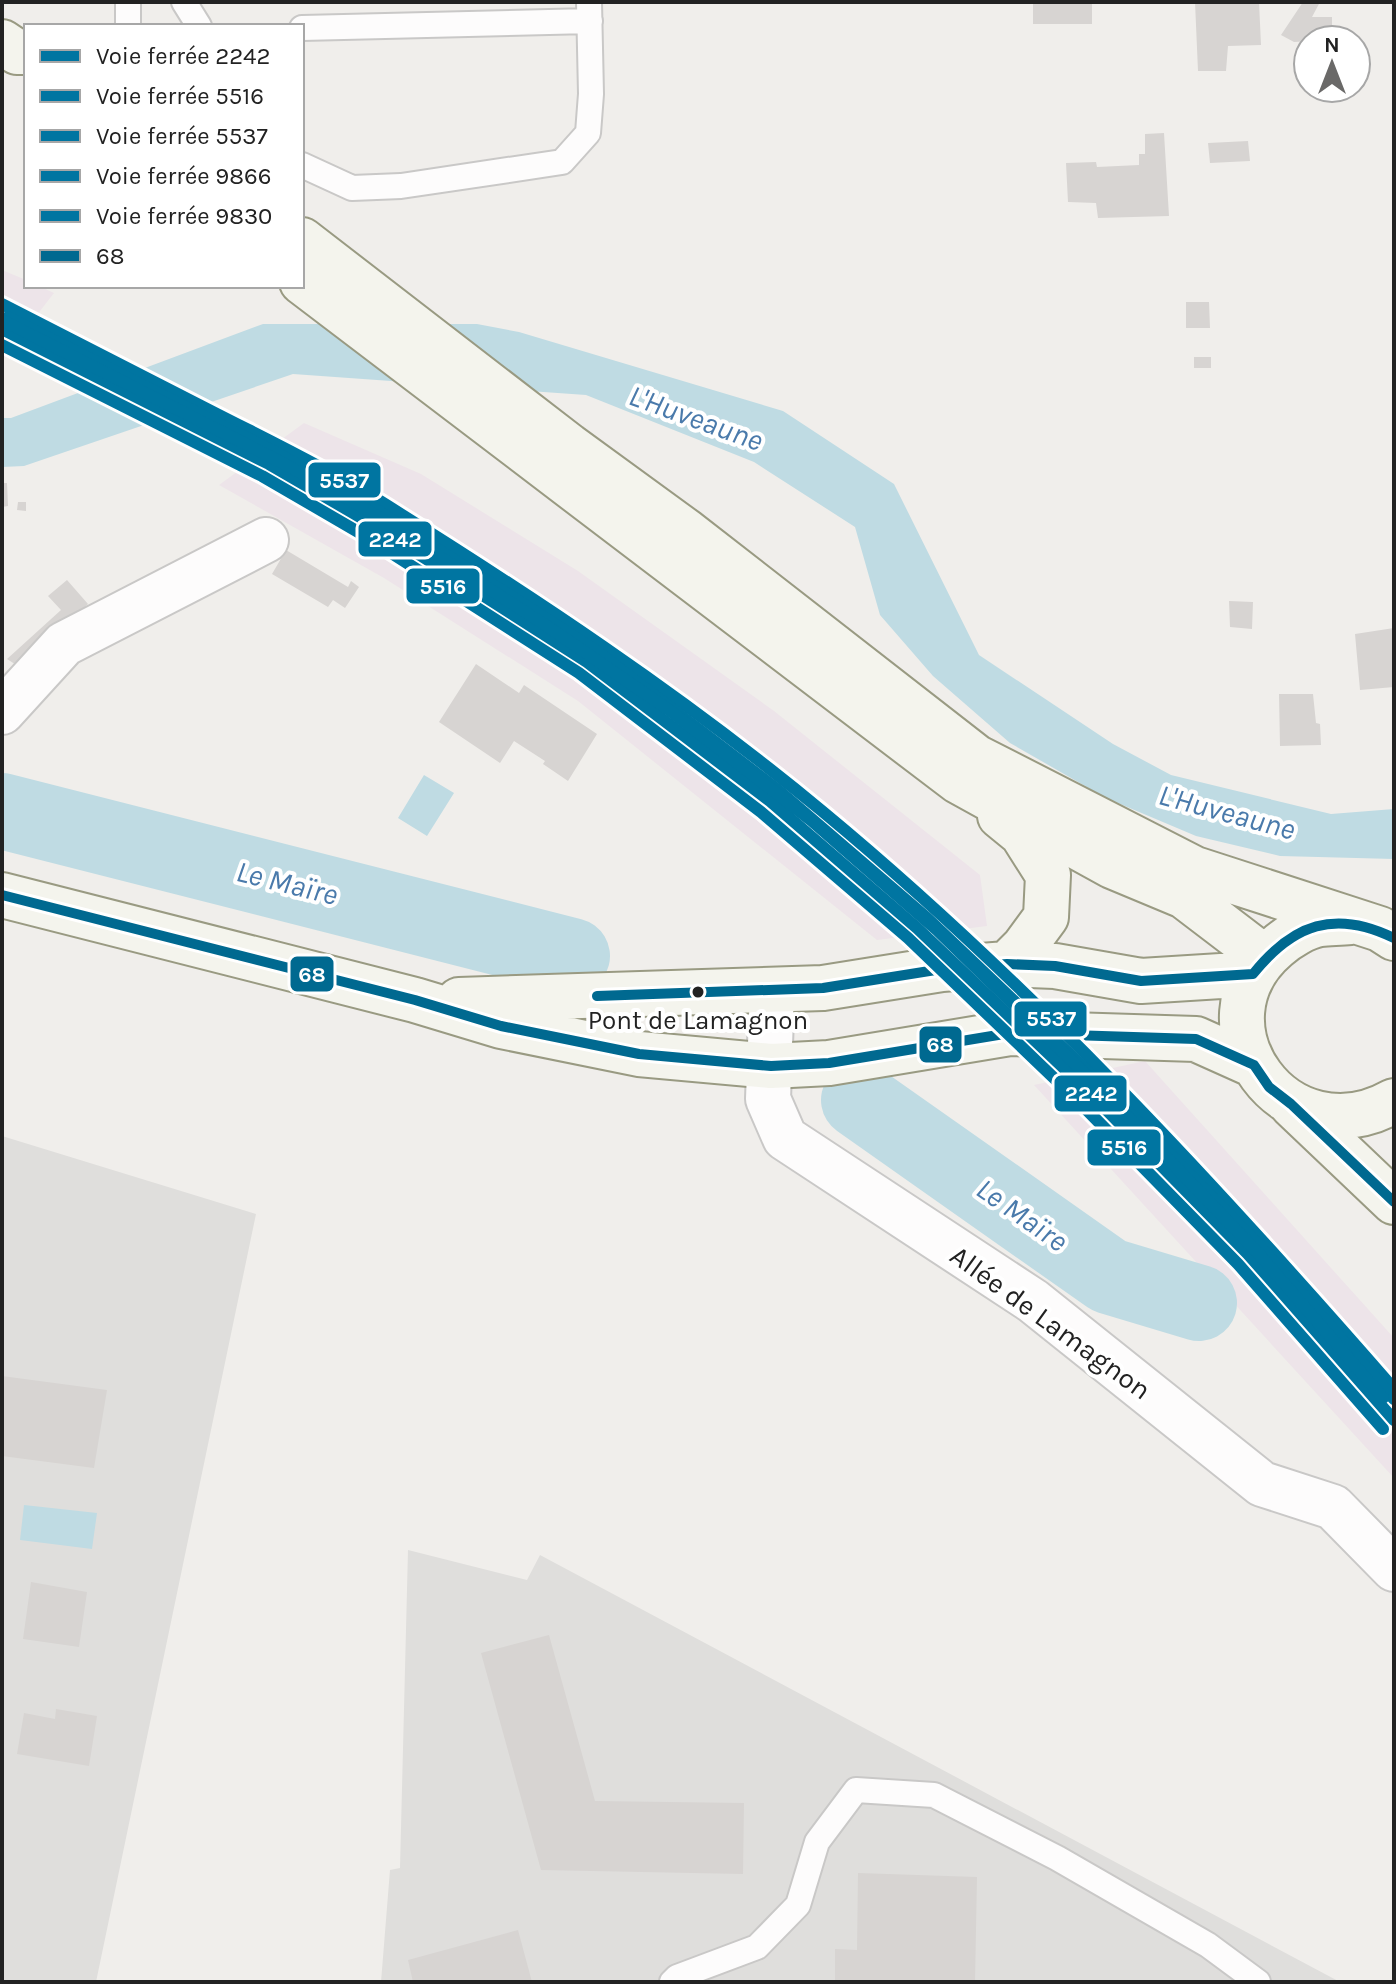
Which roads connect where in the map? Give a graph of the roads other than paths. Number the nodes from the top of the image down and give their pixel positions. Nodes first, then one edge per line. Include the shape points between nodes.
1 (128, 2) edge
2 (184, 2) edge
3 (590, 12) edge
4 (128, 24) edge
5 (198, 24) edge
6 (304, 28) edge
7 (304, 166) edge
8 (304, 244) edge
9 (322, 276) edge
10 (266, 540) dead end
11 (2, 712) edge
12 (919, 733) junction
13 (958, 781) junction
14 (2, 895) edge
15 (1353, 922) junction
16 (1394, 938) edge
17 (1007, 964) junction
18 (1259, 965) junction
19 (772, 990) junction
20 (415, 1000) junction
21 (1254, 1065) junction
22 (771, 1066) junction
23 (1394, 1101) edge
24 (1291, 1104) junction
25 (1394, 1202) edge
26 (1394, 1569) edge
27 (672, 1982) edge
28 (1258, 1982) edge

1 - 4 lane
2 - 5 lane
3 - 6 lane
3 - 7 lane via 588,133 562,162 401,186 352,188
8 - 9 main road
9 - 12 main road via 518,448
9 - 12 main road via 687,532
10 - 11 street via 64,644
12 - 13 main road
12 - 15 main road via 1195,869
13 - 17 main road via 1022,834 1048,875 1046,917
13 - 18 main road via 1112,866 1184,896
14 - 20 main road
15 - 16 main road
15 - 18 main road via 1317,924 1287,938
17 - 18 main road via 1055,966 1141,981
17 - 19 main road
18 - 21 main road via 1245,996 1242,1020
19 - 20 main road
19 - 22 street, Allée de Lamagnon
20 - 22 main road via 501,1026 639,1054
21 - 22 main road via 1196,1039 1010,1033 829,1063
21 - 24 main road via 1269,1087
22 - 26 street, Allée de Lamagnon via 768,1099 785,1138 1033,1301 1262,1484 1333,1507
23 - 24 main road via 1376,1112 1347,1118 1318,1115
24 - 25 main road
27 - 28 lane via 757,1947 798,1905 817,1842 856,1790 934,1795 1195,1937

